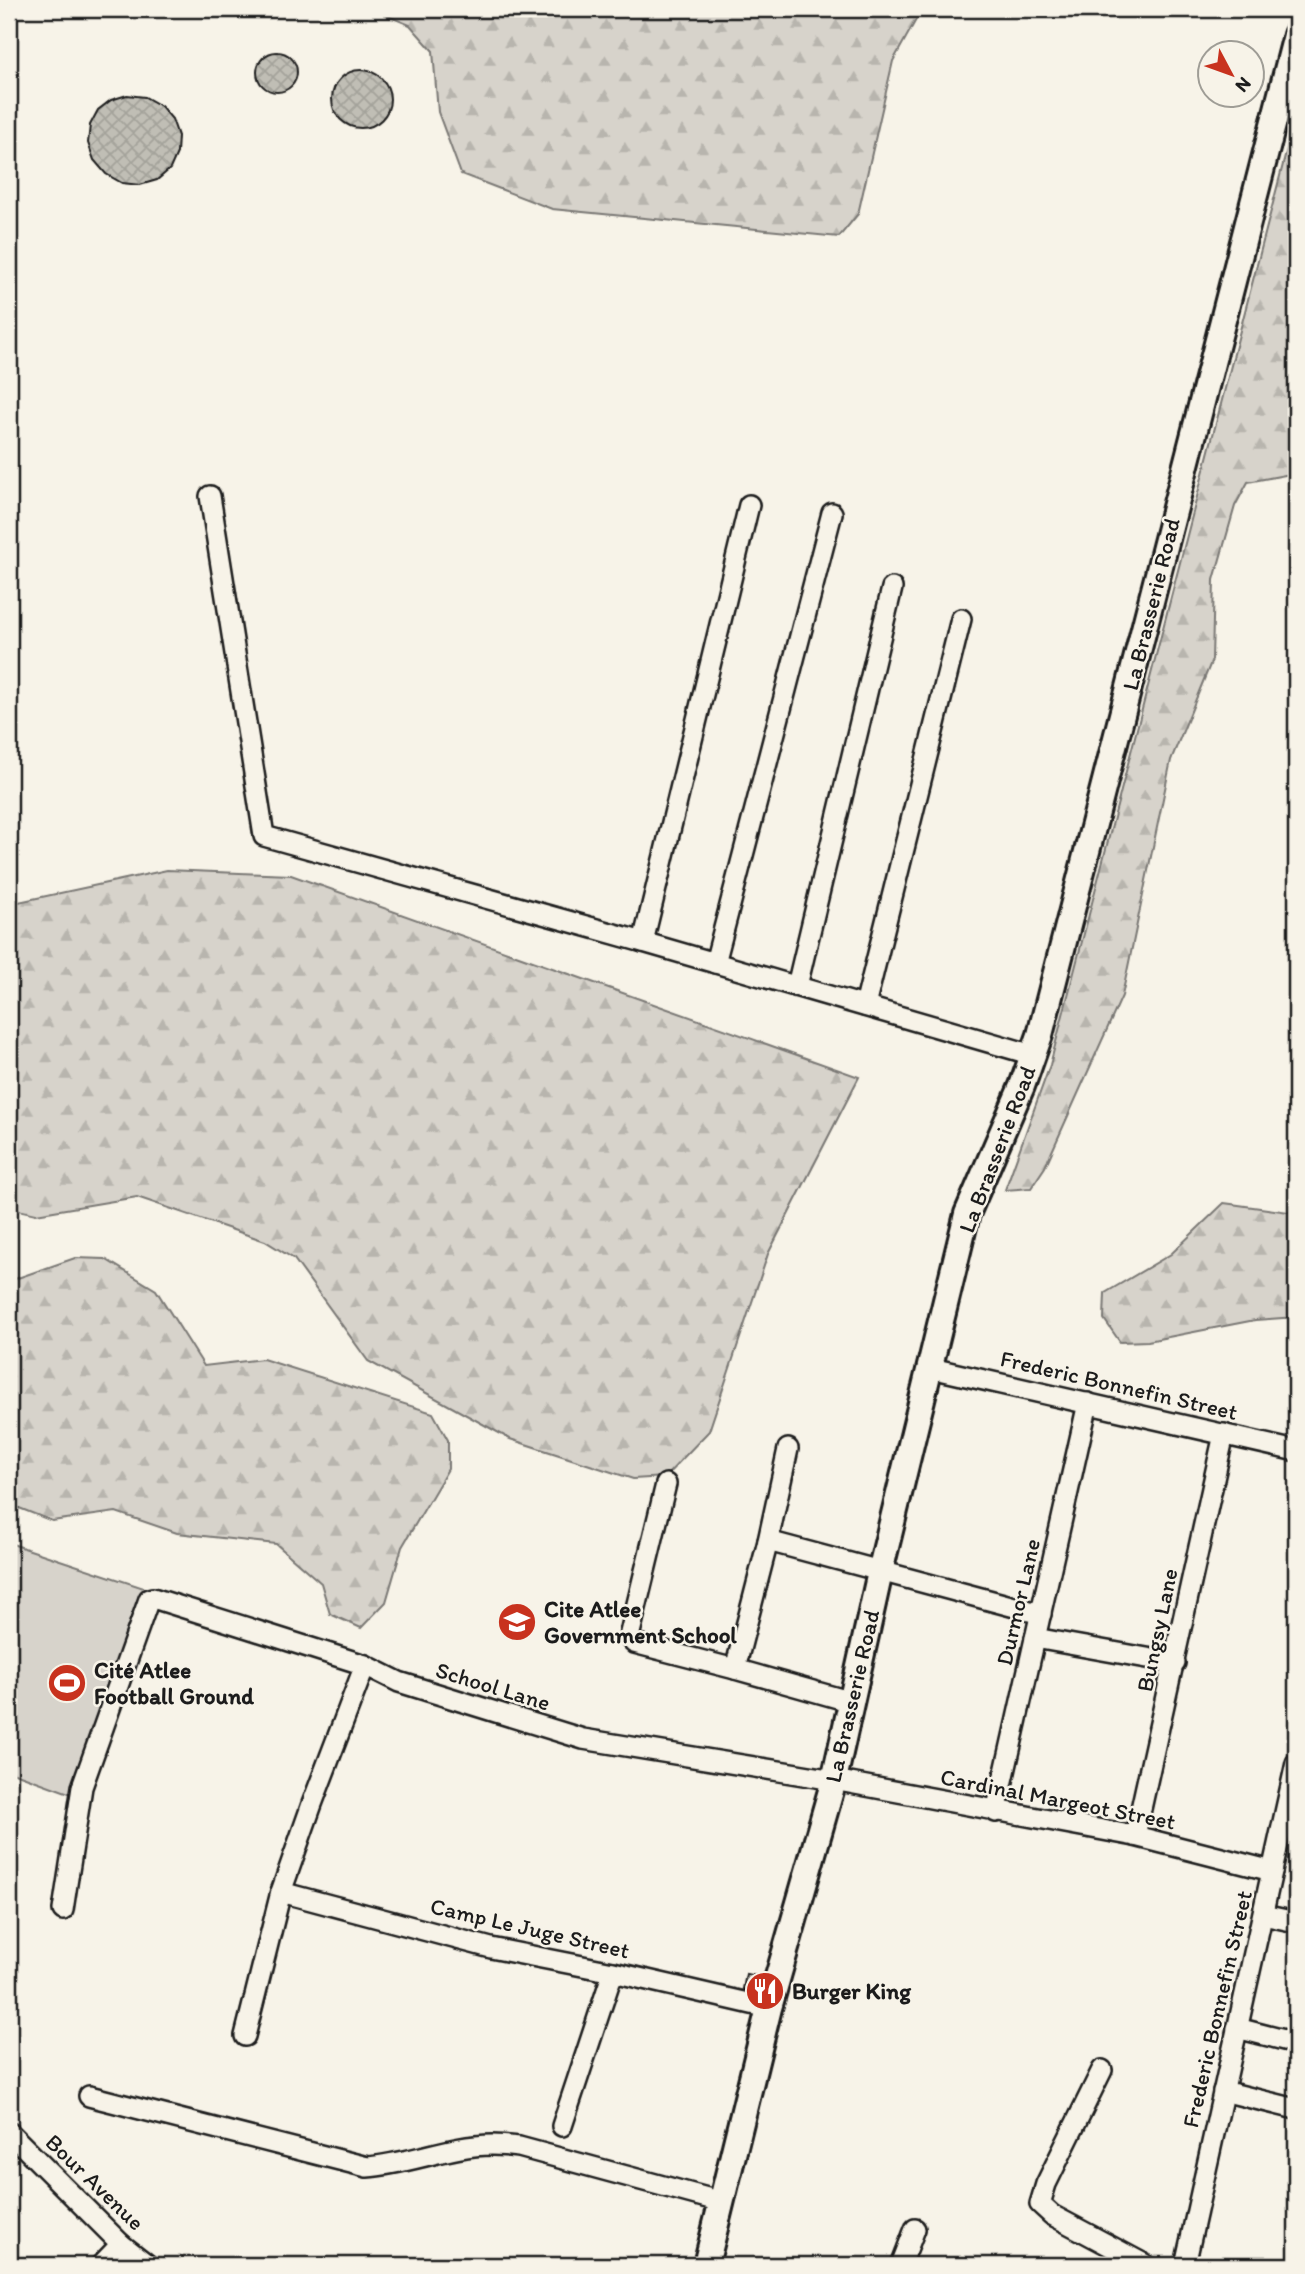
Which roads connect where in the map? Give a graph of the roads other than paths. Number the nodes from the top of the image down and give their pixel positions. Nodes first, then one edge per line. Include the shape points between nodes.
1 (1296, 35) edge
2 (210, 496) dead end
3 (749, 505) dead end
4 (832, 513) dead end
5 (892, 588) dead end
6 (961, 619) dead end
7 (643, 942) junction
8 (715, 962) junction
9 (797, 986) junction
10 (865, 1006) junction
11 (1033, 1055) junction
12 (931, 1367) junction
13 (1088, 1403) junction
14 (1224, 1434) junction
15 (788, 1449) dead end
16 (1296, 1451) edge
17 (666, 1484) dead end
18 (768, 1541) junction
19 (880, 1572) junction
20 (1041, 1614) junction
21 (1035, 1637) junction
22 (1175, 1663) junction
23 (365, 1665) junction
24 (735, 1669) junction
25 (852, 1702) junction
26 (1296, 1763) edge
27 (834, 1780) junction
28 (1293, 1792) edge
29 (996, 1812) junction
30 (1135, 1836) junction
31 (1272, 1871) junction
32 (281, 1892) junction
33 (63, 1910) dead end
34 (1263, 1915) junction
35 (1296, 1922) edge
36 (613, 1972) junction
37 (769, 2008) junction
38 (1237, 2028) junction
39 (245, 2036) dead end
40 (1296, 2043) edge
41 (1102, 2070) dead end
42 (1223, 2091) junction
43 (89, 2096) dead end
44 (1296, 2109) edge
45 (562, 2126) dead end
46 (9, 2132) edge
47 (722, 2202) junction
48 (915, 2229) dead end
49 (121, 2244) junction
50 (100, 2265) edge
51 (148, 2265) edge
52 (706, 2265) edge
53 (901, 2265) edge
54 (1146, 2265) edge
55 (1185, 2265) edge

1 - 11 main road, La Brasserie Road
2 - 7 street via 264,836
3 - 7 street
4 - 8 street
5 - 9 street
6 - 10 street
7 - 8 street
8 - 9 street
9 - 10 street
10 - 11 street
11 - 12 main road, La Brasserie Road via 967,1214
12 - 13 street, Frederic Bonnefin Street
12 - 19 main road, La Brasserie Road
13 - 14 street, Frederic Bonnefin Street
13 - 20 street, Durmor Lane
14 - 16 street, Frederic Bonnefin Street
14 - 22 street, Bungsy Lane
15 - 18 street
17 - 24 street via 629,1637 634,1643
18 - 19 street
18 - 24 street
19 - 20 street
19 - 25 main road, La Brasserie Road
20 - 21 street, Durmor Lane
21 - 22 street
21 - 29 street, Durmor Lane
22 - 30 street, Bungsy Lane
23 - 27 street, School Lane via 399,1682 583,1739
23 - 32 street
23 - 33 street, School Lane via 149,1599 82,1787
24 - 25 street
25 - 27 main road, La Brasserie Road
26 - 28 street, Frederic Bonnefin Street
27 - 29 street, Cardinal Margeot Street
27 - 37 main road, La Brasserie Road
28 - 31 street, Frederic Bonnefin Street
29 - 30 street, Cardinal Margeot Street
30 - 31 street, Cardinal Margeot Street
31 - 34 street, Frederic Bonnefin Street
32 - 36 street, Camp Le Juge Street via 491,1948
32 - 39 street
34 - 35 street
34 - 38 street, Frederic Bonnefin Street
36 - 37 street, Camp Le Juge Street
36 - 45 street
37 - 47 main road, La Brasserie Road
38 - 40 street
38 - 42 street, Frederic Bonnefin Street
41 - 54 street via 1040,2204 1052,2216
42 - 44 street
42 - 55 street, Frederic Bonnefin Street
43 - 47 street via 368,2166 387,2166 463,2148 520,2147
46 - 49 street, Bour Avenue
47 - 52 main road, La Brasserie Road
48 - 53 street
49 - 50 street
49 - 51 street, Bour Avenue

